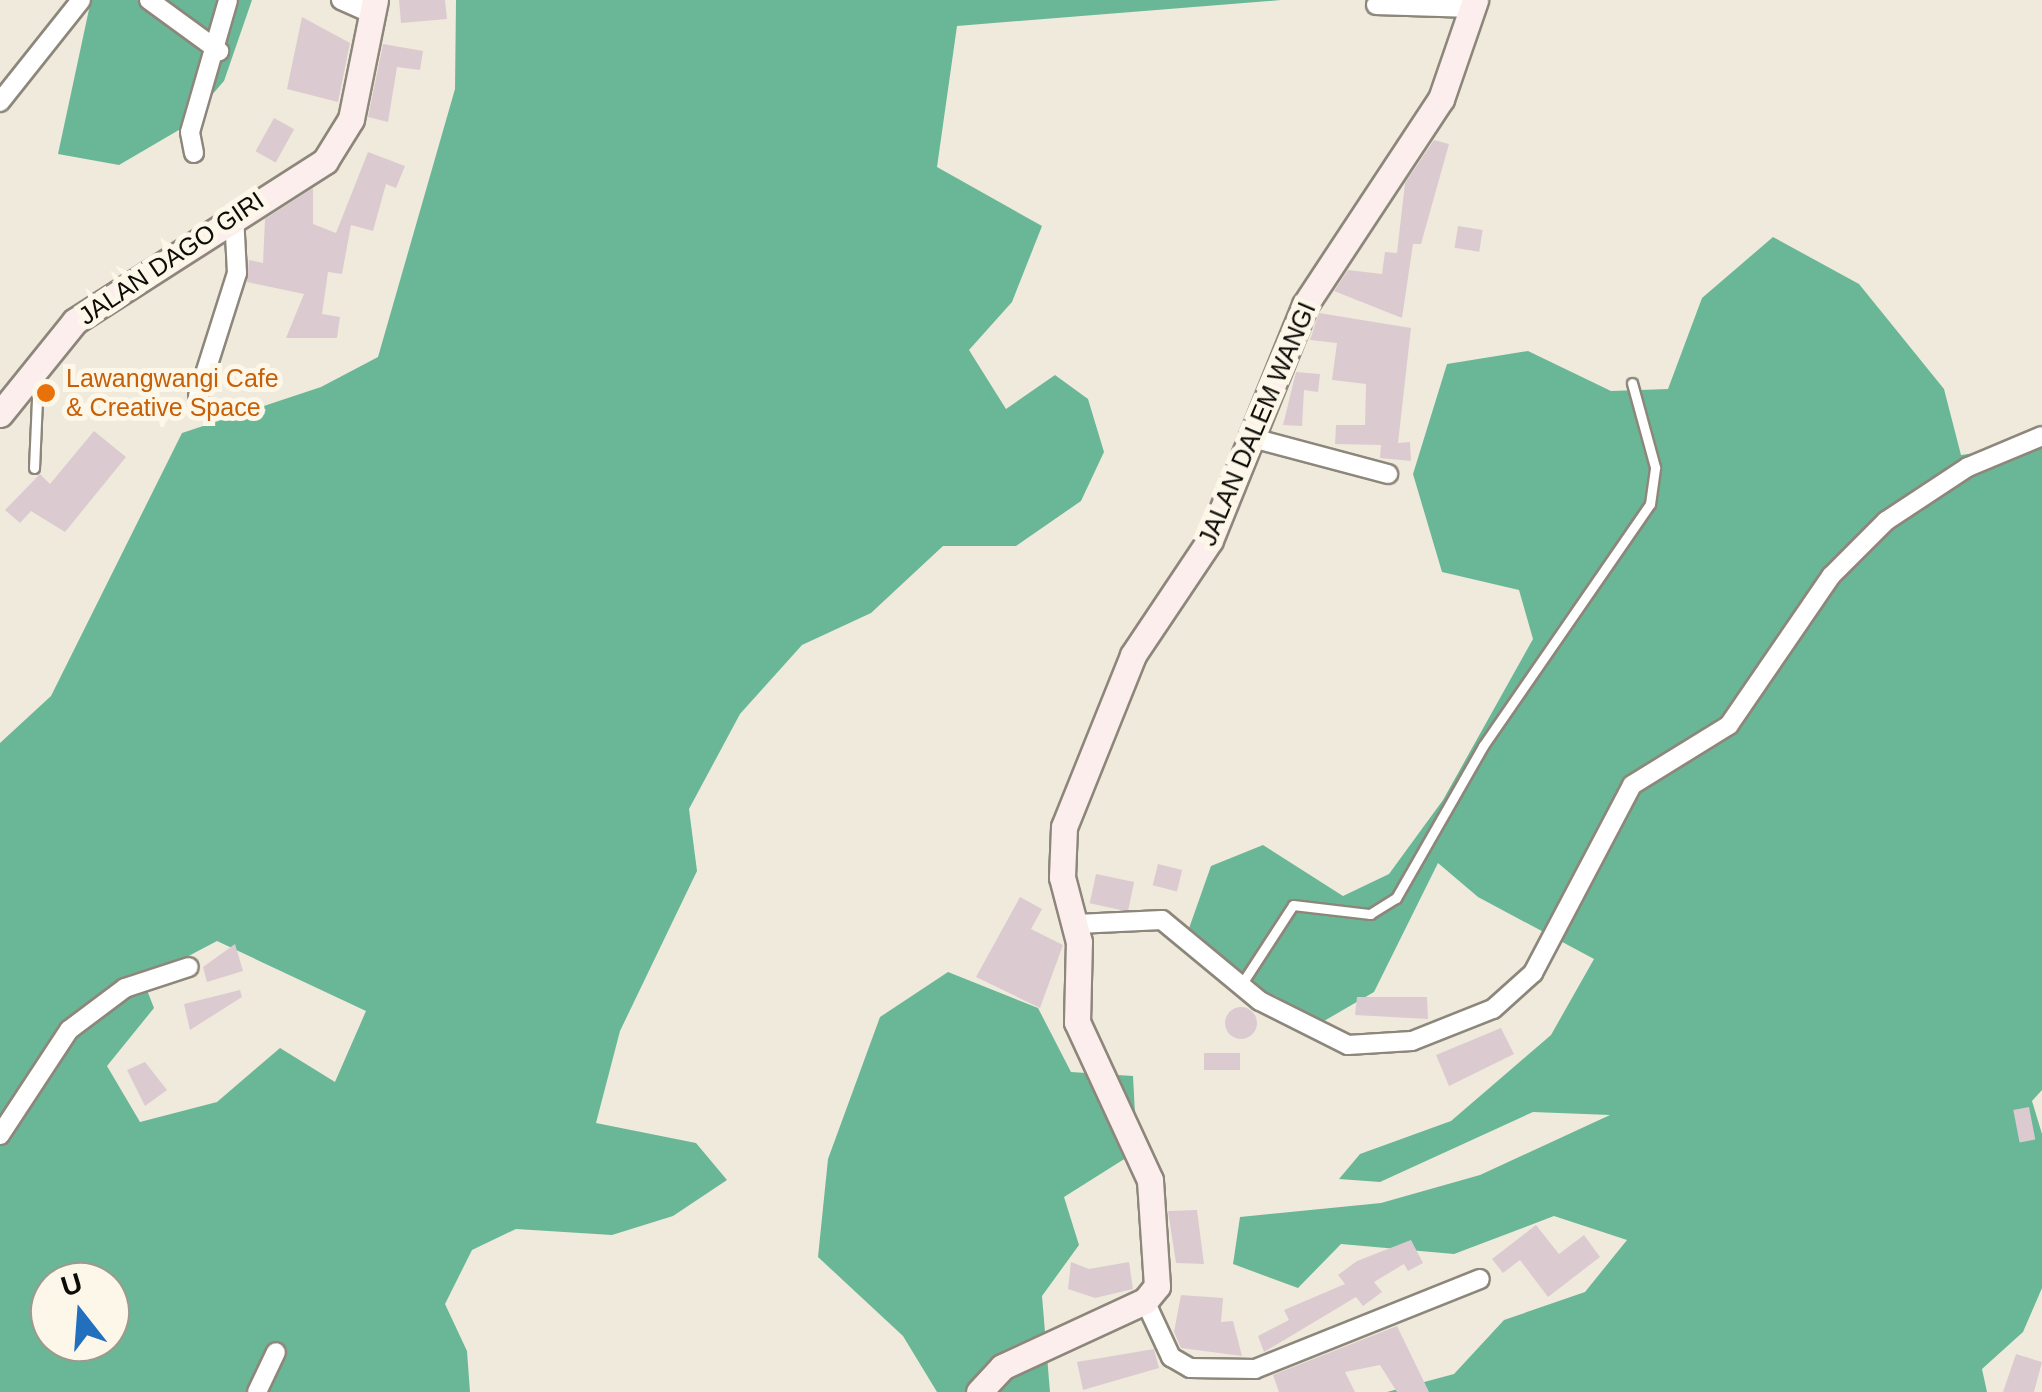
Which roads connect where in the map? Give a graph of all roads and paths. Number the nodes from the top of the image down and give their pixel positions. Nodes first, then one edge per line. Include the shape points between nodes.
1 (80, 0) edge
2 (149, 0) edge
3 (228, 0) edge
4 (342, 0) edge
5 (1474, 4) edge
6 (1376, 5) dead end
7 (375, 8) edge
8 (219, 51) junction
9 (0, 102) edge
10 (194, 153) dead end
11 (234, 216) junction
12 (39, 358) junction
13 (1632, 383) dead end
14 (198, 396) dead end
15 (0, 414) edge
16 (2042, 436) edge
17 (1250, 437) junction
18 (34, 468) dead end
19 (1388, 474) dead end
20 (1077, 924) junction
21 (188, 967) dead end
22 (1241, 985) junction
23 (0, 1135) edge
24 (1480, 1280) dead end
25 (1145, 1301) junction
26 (276, 1352) dead end
27 (257, 1392) edge
28 (979, 1392) edge

1 - 9 street
2 - 8 street
3 - 8 street
4 - 7 street
5 - 6 street
5 - 17 street, JALAN DALEM WANGI via 1454,76 1333,252
7 - 11 street, JALAN DAGO GIRI via 352,118 335,147
8 - 10 street via 190,132
11 - 12 street, JALAN DAGO GIRI via 75,321
11 - 14 street via 237,274
12 - 15 street, JALAN DAGO GIRI
12 - 18 lane
13 - 22 lane via 1655,466 1650,504 1483,746 1396,898 1370,914 1293,906
16 - 22 street via 1968,467 1886,521 1831,576 1729,725 1632,785 1517,994 1380,1047 1295,1024
17 - 19 street
17 - 20 street, JALAN DALEM WANGI via 1210,540 1133,655 1097,730 1061,853
20 - 22 street via 1151,915
20 - 25 street, JALAN DALEM WANGI via 1076,1022 1132,1132 1159,1224 1161,1265
21 - 23 street via 125,988 68,1030
24 - 25 street via 1367,1317 1255,1369 1190,1368 1171,1357
25 - 28 street via 1002,1367
26 - 27 street

